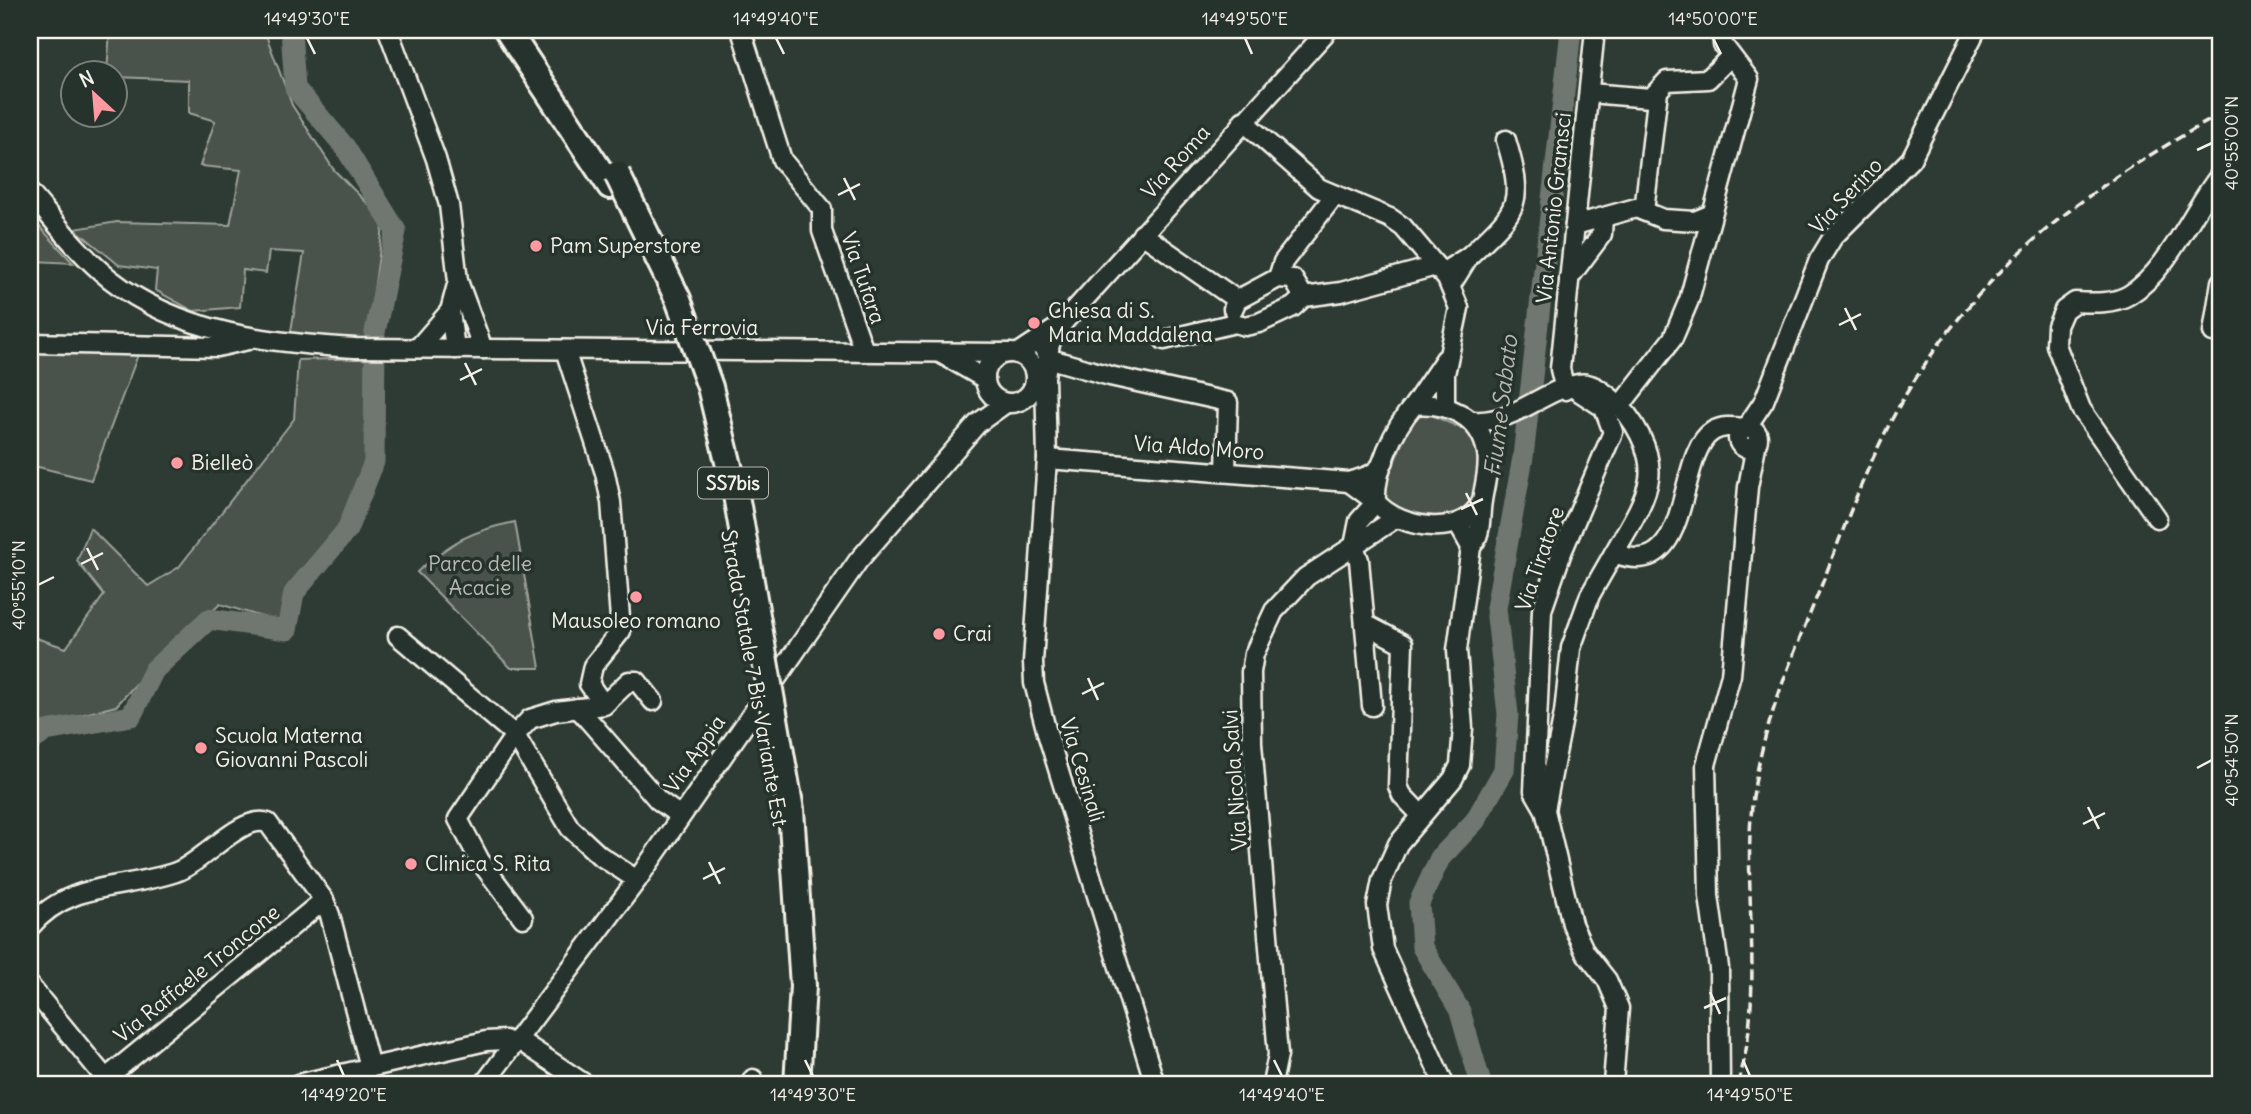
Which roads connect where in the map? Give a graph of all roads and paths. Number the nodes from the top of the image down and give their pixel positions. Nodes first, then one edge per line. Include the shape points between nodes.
1 (388, 30) edge
2 (507, 30) edge
3 (523, 30) edge
4 (741, 30) edge
5 (1328, 30) edge
6 (1595, 30) edge
7 (1722, 30) edge
8 (1976, 30) edge
9 (1731, 56) junction
10 (1658, 91) junction
11 (1589, 93) junction
12 (1243, 121) junction
13 (1506, 139) dead end
14 (2221, 174) edge
15 (614, 180) junction
16 (30, 193) edge
17 (1334, 196) junction
18 (1644, 211) junction
19 (1712, 215) junction
20 (1603, 218) junction
21 (1575, 225) junction
22 (1142, 234) junction
23 (1443, 274) junction
24 (1278, 278) junction
25 (1569, 278) junction
26 (458, 281) junction
27 (2221, 282) edge
28 (1304, 297) junction
29 (466, 299) junction
30 (1237, 300) junction
31 (450, 311) junction
32 (1235, 323) junction
33 (1060, 326) junction
34 (2213, 332) dead end
35 (255, 339) junction
36 (1164, 340) dead end
37 (30, 343) edge
38 (418, 348) junction
39 (458, 349) junction
40 (482, 349) junction
41 (565, 350) junction
42 (1049, 350) junction
43 (1451, 350) junction
44 (864, 351) junction
45 (937, 351) junction
46 (1012, 354) junction
47 (1040, 374) junction
48 (986, 383) junction
49 (1562, 391) junction
50 (1027, 397) junction
51 (1006, 403) junction
52 (1414, 405) junction
53 (1620, 406) junction
54 (1445, 407) junction
55 (1502, 418) junction
56 (1047, 422) junction
57 (1473, 422) junction
58 (978, 423) junction
59 (1748, 438) junction
60 (1488, 453) junction
61 (1047, 459) junction
62 (1384, 461) junction
63 (1226, 472) junction
64 (1349, 482) junction
65 (1482, 500) junction
66 (1376, 502) junction
67 (1396, 518) junction
68 (2157, 519) dead end
69 (1359, 520) junction
70 (1458, 524) junction
71 (1354, 546) junction
72 (1471, 547) junction
73 (1614, 552) junction
74 (1365, 624) junction
75 (398, 636) dead end
76 (653, 701) dead end
77 (604, 705) junction
78 (1372, 706) dead end
79 (578, 708) junction
80 (515, 735) junction
81 (1545, 810) junction
82 (785, 811) junction
83 (1421, 815) junction
84 (680, 816) junction
85 (637, 880) junction
86 (324, 900) junction
87 (523, 918) dead end
88 (30, 928) edge
89 (30, 986) edge
90 (803, 986) junction
91 (515, 1042) junction
92 (1278, 1057) junction
93 (370, 1067) junction
94 (102, 1082) edge
95 (298, 1084) edge
96 (484, 1084) edge
97 (584, 1084) edge
98 (783, 1084) edge
99 (797, 1084) edge
100 (813, 1084) edge
101 (1155, 1084) edge
102 (1272, 1084) edge
103 (1287, 1084) edge
104 (1444, 1084) edge
105 (1613, 1084) edge
106 (1720, 1084) edge

1 - 26 street via 436,159 454,234
2 - 15 highway, Strada Statale 7 Bis Variante Est / SS7bis
3 - 15 highway, Strada Statale 7 Bis Variante Est / SS7bis via 565,89
4 - 44 street, Via Tufara via 782,160 821,209 822,231
5 - 12 street, Via Roma
6 - 11 street, Via Antonio Gramsci
7 - 9 street via 1723,45
8 - 59 street, Via Serino via 1911,159 1833,237 1819,260
9 - 10 street via 1708,79 1667,81
9 - 19 street via 1749,79
10 - 11 street via 1651,98
10 - 18 street
11 - 21 street, Via Antonio Gramsci
12 - 17 street
12 - 22 street, Via Roma
13 - 23 street via 1517,175 1515,205 1505,222
14 - 68 street via 2151,277 2127,296 2096,304 2075,302 2064,310 2057,326 2056,345 2081,410
15 - 82 highway, Strada Statale 7 Bis Variante Est / SS7bis via 662,294 706,425
16 - 35 street, Via Ferrovia via 111,280 212,330
17 - 23 street via 1403,227
17 - 24 street via 1283,262
18 - 19 street via 1662,219 1695,221
18 - 20 street via 1636,208
19 - 53 street via 1689,300 1673,338
20 - 21 street
20 - 25 street via 1602,234
21 - 25 street, Via Antonio Gramsci
22 - 30 street
22 - 33 street, Via Roma
23 - 28 street
23 - 43 street via 1458,308
24 - 28 street via 1293,279
24 - 30 street
25 - 49 street, Via Antonio Gramsci
26 - 29 street
26 - 31 street
27 - 34 street
28 - 32 street via 1259,323
29 - 39 street
29 - 40 street
30 - 32 street
31 - 38 street
31 - 39 street
32 - 36 street
33 - 42 street, Via Roma
33 - 46 street, Via Roma
35 - 37 street via 218,347
35 - 38 street, Via Ferrovia via 281,344
38 - 39 street, Via Ferrovia
39 - 40 street, Via Ferrovia
40 - 41 street, Via Ferrovia
41 - 44 street, Via Ferrovia
41 - 77 street via 611,502 621,631 593,666 589,684
42 - 47 street, Via Roma
42 - 63 street via 1110,376 1227,402
43 - 52 street
43 - 54 street via 1443,389
44 - 45 street, Via Ferrovia
45 - 46 street, Via Ferrovia
45 - 48 street
46 - 47 street via 1028,361
46 - 48 street via 989,365
47 - 50 street
47 - 56 street, Via Cesinali
48 - 51 street via 998,400
48 - 58 street, Via Appia
49 - 53 street, Via Tiratore via 1578,384 1591,385
49 - 55 street
49 - 81 street, Via Tiratore via 1604,408 1613,432 1542,610 1534,791
50 - 51 street
50 - 56 street
51 - 58 street, Via Appia
52 - 54 street
52 - 62 street via 1397,425
53 - 73 street, Via Tiratore via 1639,432 1649,477
54 - 57 street
55 - 57 street
55 - 60 street
56 - 61 street, Via Cesinali
57 - 60 street
58 - 84 street, Via Appia via 858,561
59 - 73 street via 1720,428 1704,439 1692,462 1678,522 1662,545 1638,556
59 - 106 street, Via Serino via 1731,675 1706,765
60 - 65 street
61 - 63 street, Via Aldo Moro
61 - 101 street, Via Cesinali via 1035,603 1034,683
62 - 64 street via 1368,477
62 - 66 street
63 - 64 street, Via Aldo Moro
64 - 66 street
64 - 69 street via 1358,498
65 - 70 street via 1477,512
65 - 72 street via 1480,533
66 - 67 street
66 - 69 street
67 - 70 street
67 - 71 street, Via Nicola Salvi
69 - 71 street
70 - 72 street
71 - 74 street via 1359,556
71 - 92 street, Via Nicola Salvi via 1306,577 1274,611 1260,635 1251,672 1252,743
72 - 83 street via 1457,650 1463,728 1460,765
73 - 81 street, Via Tiratore via 1590,595 1571,648
74 - 78 street
74 - 83 street via 1403,644 1398,786
75 - 80 street
76 - 77 street via 637,681 629,681
77 - 79 street
79 - 80 street via 530,719
79 - 84 street via 658,800
80 - 85 street via 570,828 599,855
80 - 87 street via 457,819 480,861
81 - 105 street, Via Tiratore via 1572,924 1619,1008
82 - 90 highway, Strada Statale 7 Bis Variante Est / SS7bis
82 - 98 highway, Strada Statale 7 Bis Variante Est / SS7bis via 788,1051
83 - 104 street via 1398,844 1380,886 1378,925 1394,976
84 - 85 street, Via Appia
85 - 91 street, Via Appia
86 - 88 street via 274,828 262,821 229,836 177,872 91,889 44,910
86 - 93 street
86 - 94 street, Via Raffaele Troncone
89 - 94 street
90 - 99 highway, Strada Statale 7 Bis Variante Est / SS7bis
90 - 100 highway via 812,1025
91 - 93 street via 486,1041
91 - 96 street, Via Appia
91 - 97 street
92 - 102 street
92 - 103 street
93 - 95 street

